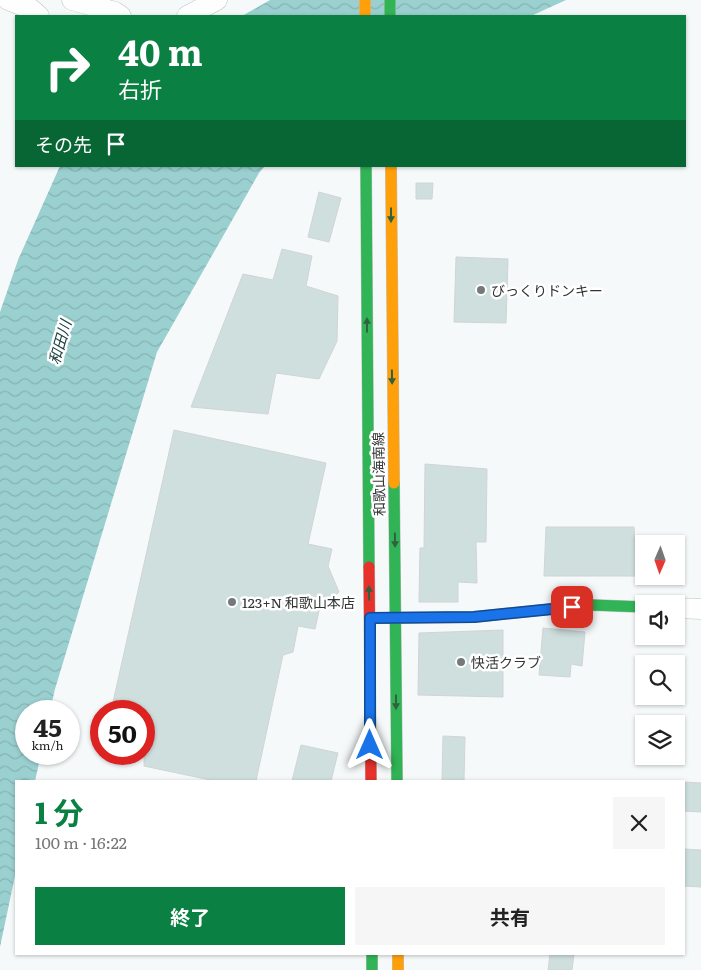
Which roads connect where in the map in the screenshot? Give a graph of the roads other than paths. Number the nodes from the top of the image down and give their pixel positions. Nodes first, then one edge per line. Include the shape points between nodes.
1 (8, 0) edge
2 (72, 0) edge
3 (217, 0) edge
4 (365, 0) edge
5 (390, 0) edge
6 (39, 15) edge
7 (120, 15) edge
8 (189, 15) edge
9 (365, 15) edge
10 (390, 15) edge
11 (366, 167) edge
12 (391, 167) edge
13 (635, 607) edge
14 (685, 608) edge
15 (701, 609) edge
16 (370, 618) junction
17 (396, 618) junction
18 (371, 780) edge
19 (397, 780) edge
20 (372, 955) edge
21 (398, 955) edge
22 (372, 970) edge
23 (398, 970) edge

1 - 6 street
2 - 7 street
3 - 8 street
4 - 9 main road
5 - 10 main road
16 -> 11 main road, 和歌山海南線
12 -> 17 main road, 和歌山海南線
13 - 17 main road via 592,605 474,617
14 - 15 street
16 - 17 main road
16 - 18 main road, 和歌山海南線
17 -> 19 main road, 和歌山海南線
20 - 22 main road
21 - 23 main road

